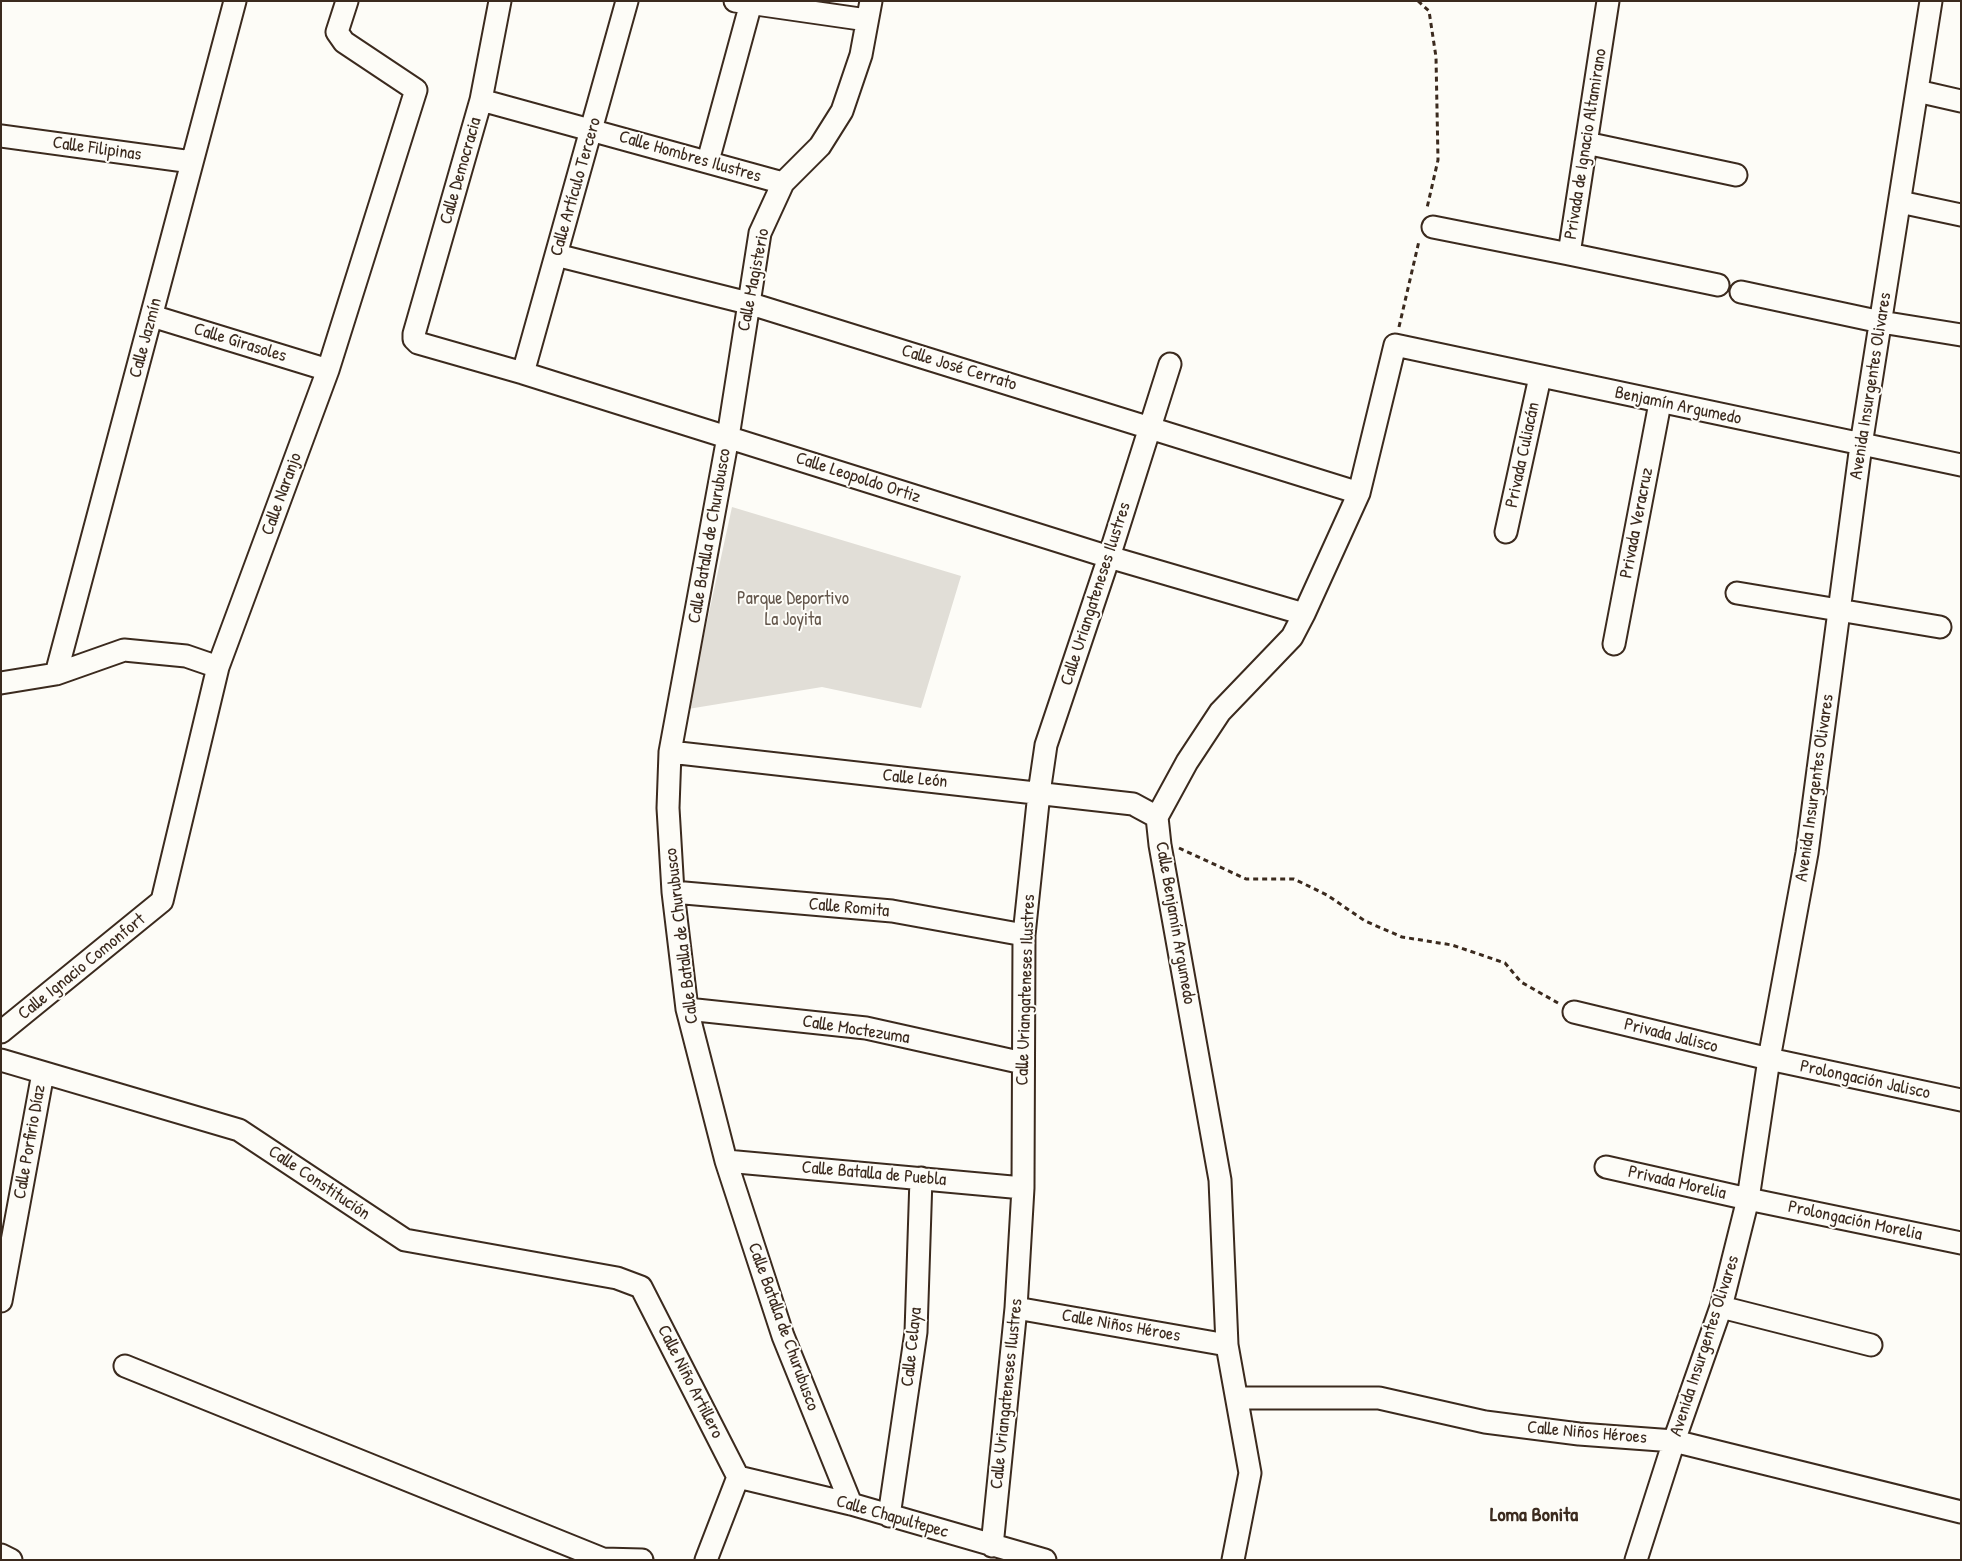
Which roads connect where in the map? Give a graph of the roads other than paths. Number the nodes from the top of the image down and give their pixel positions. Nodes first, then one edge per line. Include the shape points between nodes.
1 (235, 1) edge
2 (347, 1) edge
3 (500, 1) edge
4 (627, 1) edge
5 (1608, 1) edge
6 (1932, 1) edge
7 (743, 2) edge
8 (869, 10) edge
9 (1917, 91) junction
10 (481, 100) junction
11 (1961, 101) edge
12 (592, 130) junction
13 (1, 136) edge
14 (1586, 143) junction
15 (708, 161) junction
16 (192, 162) junction
17 (1736, 175) dead end
18 (783, 183) junction
19 (1900, 202) junction
20 (1961, 214) edge
21 (1426, 225) road end
22 (1569, 254) junction
23 (556, 255) junction
24 (1718, 285) dead end
25 (1741, 292) dead end
26 (748, 303) junction
27 (152, 316) junction
28 (1881, 322) junction
29 (1961, 335) edge
30 (414, 339) joint
31 (1395, 345) joint
32 (1170, 364) dead end
33 (328, 370) junction
34 (523, 373) junction
35 (1540, 377) junction
36 (1660, 402) junction
37 (1150, 427) junction
38 (728, 437) junction
39 (1861, 445) junction
40 (1961, 465) edge
41 (1359, 492) junction
42 (1506, 532) dead end
43 (1108, 558) junction
44 (1737, 593) dead end
45 (1840, 609) junction
46 (1304, 614) junction
47 (1940, 626) dead end
48 (1614, 644) dead end
49 (218, 667) junction
50 (56, 674) junction
51 (1, 683) edge
52 (670, 752) junction
53 (1039, 793) junction
54 (1157, 817) junction
55 (673, 892) junction
56 (162, 901) joint
57 (1024, 935) junction
58 (687, 1009) junction
59 (1574, 1012) road end
60 (1, 1032) edge
61 (1, 1060) edge
62 (1769, 1060) junction
63 (1023, 1063) junction
64 (43, 1072) junction
65 (1961, 1100) edge
66 (726, 1161) junction
67 (1606, 1167) dead end
68 (921, 1178) junction
69 (1023, 1188) junction
70 (1748, 1199) junction
71 (1961, 1243) edge
72 (641, 1287) joint
73 (1, 1301) edge
74 (1721, 1307) junction
75 (1016, 1308) junction
76 (1227, 1345) junction
77 (1871, 1345) dead end
78 (125, 1366) dead end
79 (1237, 1398) junction
80 (1674, 1440) junction
81 (738, 1477) junction
82 (851, 1504) junction
83 (1961, 1512) edge
84 (889, 1516) junction
85 (992, 1546) junction
86 (1, 1555) edge
87 (11, 1560) edge
88 (642, 1560) edge
89 (706, 1560) edge
90 (1045, 1560) edge
91 (1233, 1560) edge
92 (1636, 1560) edge

1 - 16 street, Calle Jazmín
2 - 33 street, Calle Naranjo via 337,32 344,42 416,90
3 - 10 street, Calle Democracia
4 - 12 street, Calle Artículo Tercero
5 - 14 street, Privada de Ignacio Altamirano
6 - 9 street, Avenida Insurgentes Olivares
7 - 8 street
7 - 15 street
8 - 18 street, Calle Magisterio via 860,55 842,111 820,146
9 - 11 street
9 - 19 street, Avenida Insurgentes Olivares
10 - 12 street, Calle Hombres Ilustres
10 - 30 street, Calle Democracia
12 - 15 street, Calle Hombres Ilustres
12 - 23 street, Calle Artículo Tercero
13 - 16 street, Calle Filipinas
14 - 17 street
14 - 22 street, Privada de Ignacio Altamirano
15 - 18 street, Calle Hombres Ilustres
16 - 27 street, Calle Jazmín
18 - 26 street, Calle Magisterio via 760,233
19 - 20 street
19 - 28 street, Avenida Insurgentes Olivares
21 - 22 street
22 - 24 street, Privada de Ignacio Altamirano
23 - 26 street, Calle José Cerrato
23 - 34 street, Calle Artículo Tercero
25 - 28 street
26 - 37 street, Calle José Cerrato
26 - 38 street, Calle Magisterio
27 - 33 street, Calle Girasoles
27 - 50 street, Calle Jazmín
28 - 29 street
28 - 39 street, Avenida Insurgentes Olivares
30 - 34 street, Calle Leopoldo Ortiz via 418,343
31 - 35 street, Benjamín Argumedo
31 - 41 street, Calle Benjamín Argumedo
32 - 37 street, Calle Uriangateneses Ilustres
33 - 49 street, Calle Naranjo
34 - 38 street, Calle Leopoldo Ortiz
35 - 36 street, Benjamín Argumedo
35 - 42 street, Privada Culiacán
36 - 39 street, Benjamín Argumedo
36 - 48 street, Privada Veracruz
37 - 41 street, Calle José Cerrato
37 - 43 street, Calle Uriangateneses Ilustres
38 - 43 street, Calle Leopoldo Ortiz
38 - 52 street, Calle Batalla de Churubusco
39 - 40 street, Benjamín Argumedo
39 - 45 street, Avenida Insurgentes Olivares
41 - 46 street, Calle Benjamín Argumedo
43 - 46 street, Calle Leopoldo Ortiz
43 - 53 street, Calle Uriangateneses Ilustres via 1046,745
44 - 45 street
45 - 47 street
45 - 62 street, Avenida Insurgentes Olivares via 1807,854
46 - 54 street, Calle Benjamín Argumedo via 1292,636 1220,712
49 - 50 street via 186,656 124,650
49 - 56 street, Calle Naranjo
50 - 51 street
52 - 53 street, Calle León
52 - 55 street, Calle Batalla de Churubusco via 668,808
53 - 54 street, Calle León via 1134,804
53 - 57 street, Calle Uriangateneses Ilustres
54 - 76 street, Calle Benjamín Argumedo via 1220,1180
55 - 57 street, Calle Romita via 892,911
55 - 58 street, Calle Batalla de Churubusco
56 - 60 street, Calle Ignacio Comonfort
57 - 63 street, Calle Uriangateneses Ilustres
58 - 63 street, Calle Moctezuma via 866,1028
58 - 66 street, Calle Batalla de Churubusco
59 - 62 street, Privada Jalisco
61 - 64 street, Calle Constitución
62 - 65 street, Prolongación Jalisco
62 - 70 street, Avenida Insurgentes Olivares
63 - 69 street, Calle Uriangateneses Ilustres
64 - 72 street, Calle Constitución via 239,1130 405,1240 617,1278
64 - 73 street, Calle Porfirio Díaz
66 - 68 street, Calle Batalla de Puebla
66 - 82 street, Calle Batalla de Churubusco via 783,1336
67 - 70 street, Privada Morelia
68 - 69 street, Calle Batalla de Puebla
68 - 84 street, Calle Celaya via 916,1332
69 - 75 street, Calle Uriangateneses Ilustres
70 - 71 street, Prolongación Morelia
70 - 74 street, Avenida Insurgentes Olivares
72 - 81 street, Calle Niño Artillero
74 - 77 street
74 - 80 street, Avenida Insurgentes Olivares
75 - 76 street, Calle Niños Héroes
75 - 85 street, Calle Uriangateneses Ilustres
76 - 79 street, Calle Benjamín Argumedo
78 - 88 street via 603,1559
79 - 80 street, Calle Niños Héroes via 1379,1398 1484,1422 1579,1434
79 - 91 street, Calle Benjamín Argumedo via 1250,1473
80 - 83 street, Calle Niños Héroes
80 - 92 street, Avenida Insurgentes Olivares
81 - 82 street, Calle Chapultepec
81 - 89 street
82 - 84 street, Calle Chapultepec
84 - 85 street, Calle Chapultepec
85 - 90 street, Calle Chapultepec
86 - 87 street

